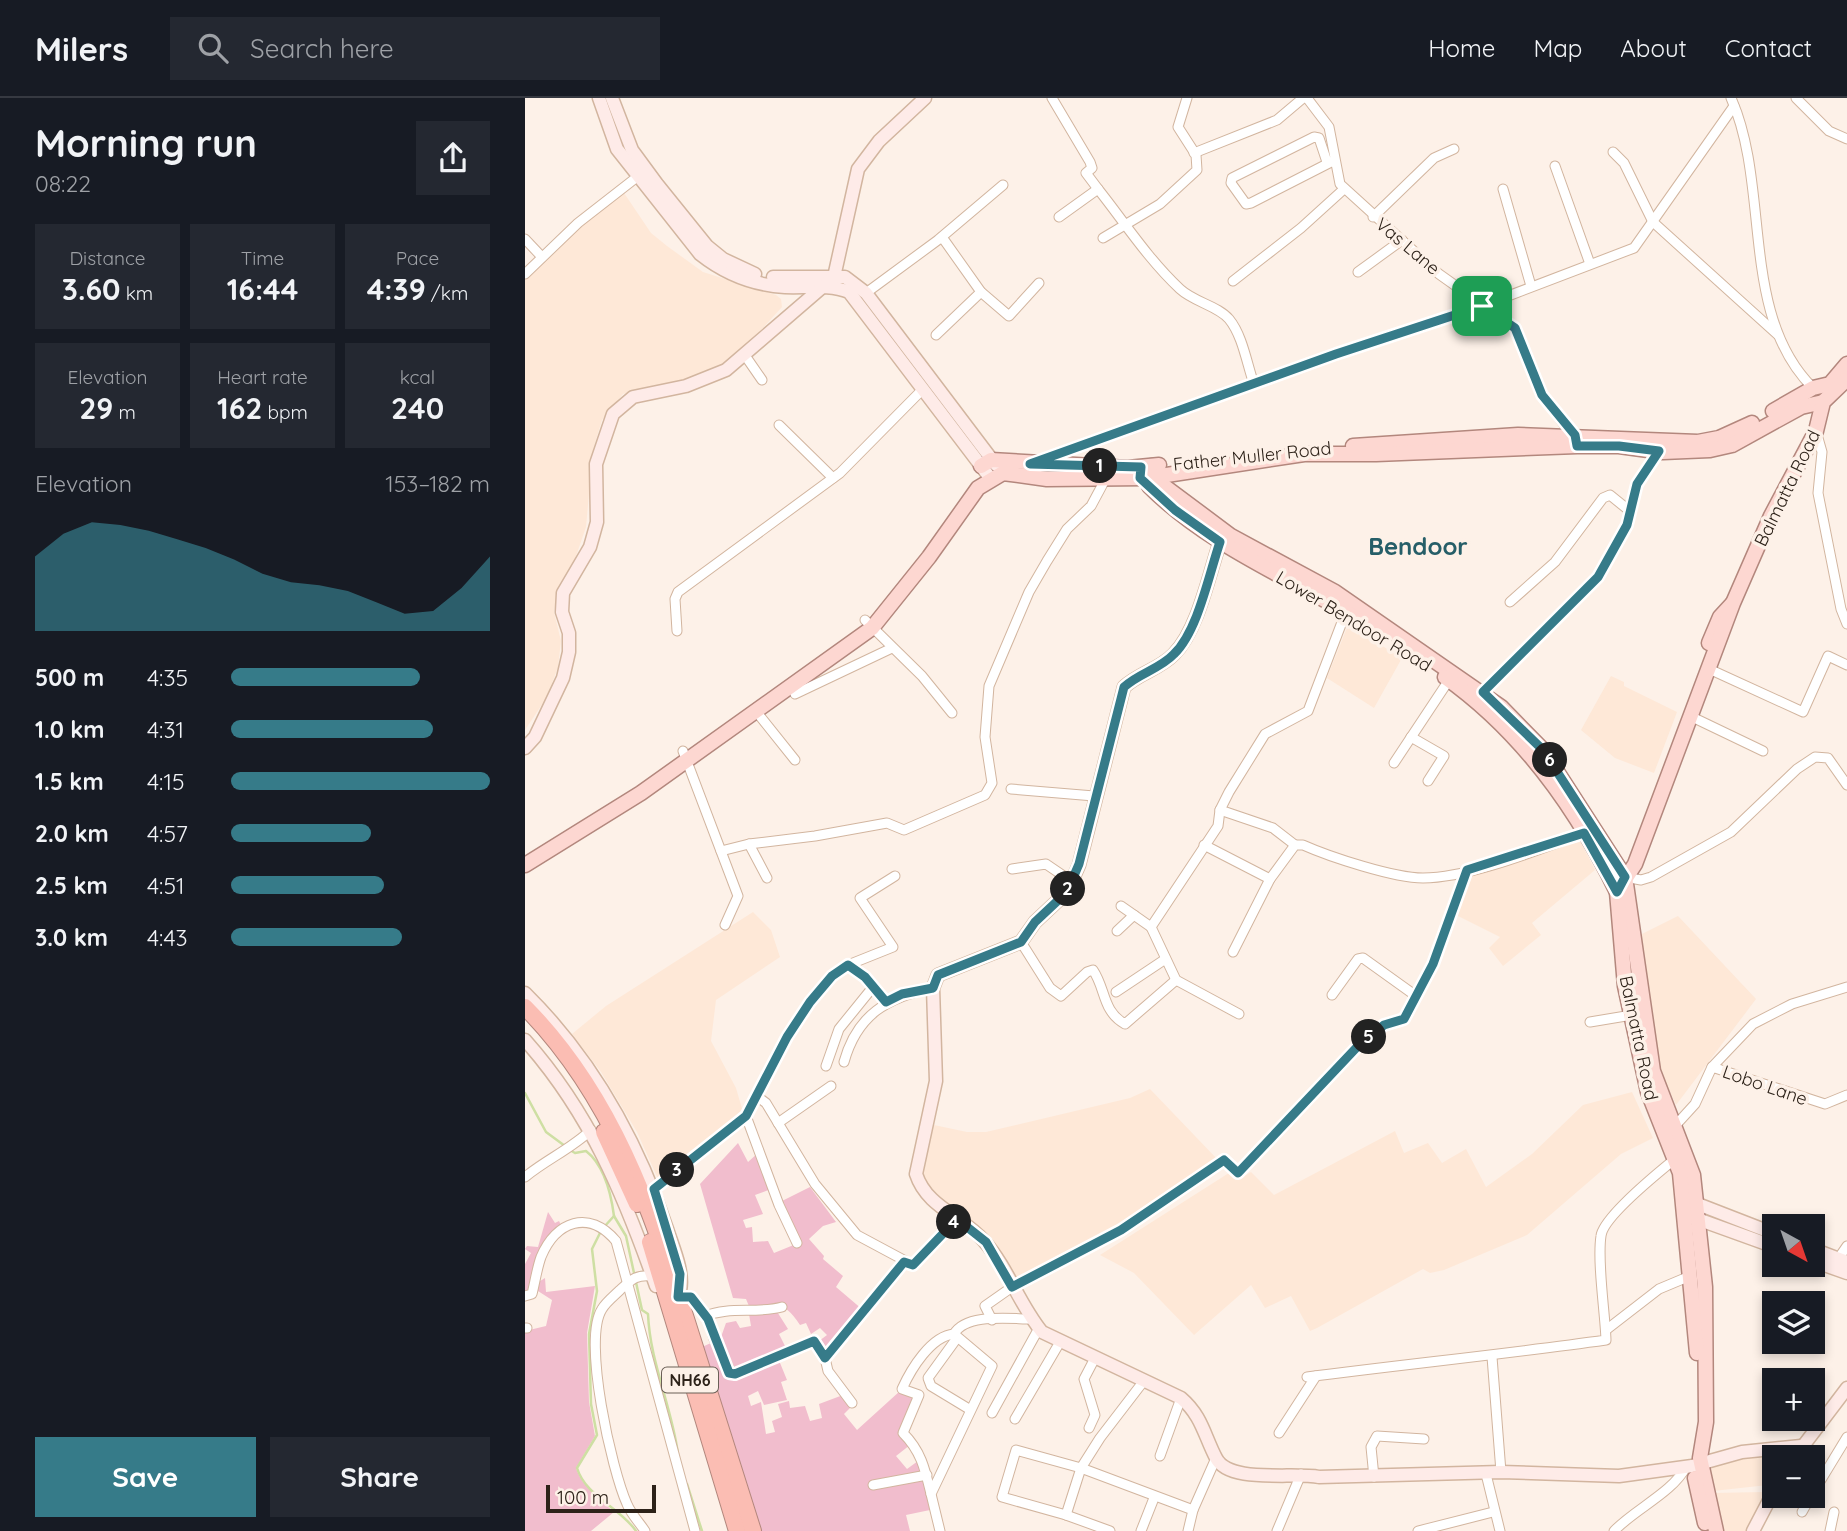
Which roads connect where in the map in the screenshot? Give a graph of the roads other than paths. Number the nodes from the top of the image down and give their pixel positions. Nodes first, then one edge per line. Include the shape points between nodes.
1 (599, 98) edge
2 (613, 98) edge
3 (925, 98) edge
4 (1052, 98) edge
5 (1187, 98) edge
6 (1305, 98) edge
7 (1796, 98) edge
8 (1733, 102) edge
9 (1847, 139) edge
10 (1454, 149) dead end
11 (1613, 152) dead end
12 (1194, 153) junction
13 (1330, 162) junction
14 (1555, 166) dead end
15 (637, 177) junction
16 (1003, 185) dead end
17 (1098, 189) junction
18 (1344, 189) junction
19 (1503, 189) dead end
20 (1373, 217) junction
21 (1059, 218) dead end
22 (1653, 222) junction
23 (1124, 223) junction
24 (942, 237) junction
25 (1103, 238) dead end
26 (525, 239) edge
27 (1402, 240) junction
28 (542, 257) junction
29 (1590, 264) junction
30 (1358, 272) dead end
31 (525, 274) edge
32 (834, 277) junction
33 (1233, 281) dead end
34 (1039, 283) dead end
35 (1531, 286) junction
36 (784, 287) junction
37 (820, 287) junction
38 (981, 292) junction
39 (866, 293) junction
40 (1482, 306) junction
41 (794, 311) junction
42 (936, 335) dead end
43 (1780, 337) junction
44 (744, 354) junction
45 (1847, 364) edge
46 (1847, 379) edge
47 (762, 380) dead end
48 (1254, 384) junction
49 (922, 390) junction
50 (1811, 390) junction
51 (1823, 402) junction
52 (779, 425) dead end
53 (1817, 431) junction
54 (1576, 441) junction
55 (1659, 451) junction
56 (986, 463) junction
57 (1030, 464) junction
58 (1109, 472) junction
59 (1146, 472) junction
60 (997, 476) junction
61 (833, 478) junction
62 (1631, 512) junction
63 (1224, 538) junction
64 (1510, 602) dead end
65 (1733, 603) junction
66 (1348, 608) junction
67 (868, 624) junction
68 (1847, 624) edge
69 (677, 631) dead end
70 (893, 648) junction
71 (1847, 664) edge
72 (1709, 669) junction
73 (1449, 680) junction
74 (795, 694) dead end
75 (1479, 696) junction
76 (755, 710) junction
77 (952, 713) dead end
78 (1690, 716) junction
79 (1411, 737) junction
80 (525, 748) edge
81 (1763, 751) dead end
82 (684, 756) junction
83 (795, 760) dead end
84 (1394, 762) dead end
85 (1428, 781) dead end
86 (1847, 785) edge
87 (1011, 789) dead end
88 (1094, 796) junction
89 (1220, 810) junction
90 (1584, 833) junction
91 (748, 844) junction
92 (1205, 845) junction
93 (1295, 845) junction
94 (721, 851) junction
95 (525, 865) edge
96 (1012, 869) dead end
97 (1467, 870) junction
98 (1618, 874) junction
99 (895, 876) dead end
100 (767, 878) dead end
101 (1271, 879) junction
102 (1071, 881) junction
103 (1617, 892) joint
104 (1121, 906) dead end
105 (1134, 915) junction
106 (725, 925) dead end
107 (1151, 927) junction
108 (1117, 931) dead end
109 (1021, 942) junction
110 (1233, 952) dead end
111 (1164, 960) junction
112 (848, 965) junction
113 (1175, 980) junction
114 (873, 986) junction
115 (1847, 987) edge
116 (933, 988) junction
117 (1116, 992) dead end
118 (525, 993) edge
119 (1332, 995) dead end
120 (1416, 996) junction
121 (886, 1002) junction
122 (525, 1007) edge
123 (1239, 1014) dead end
124 (1632, 1015) junction
125 (525, 1022) edge
126 (1590, 1022) dead end
127 (528, 1048) edge
128 (844, 1062) dead end
129 (826, 1066) dead end
130 (1712, 1067) junction
131 (570, 1068) junction
132 (831, 1086) dead end
133 (1847, 1095) edge
134 (758, 1097) junction
135 (746, 1116) junction
136 (778, 1123) junction
137 (1674, 1127) junction
138 (591, 1130) junction
139 (1675, 1159) junction
140 (525, 1177) edge
141 (654, 1189) junction
142 (1690, 1201) junction
143 (1691, 1217) junction
144 (957, 1219) junction
145 (1762, 1229) edge
146 (1762, 1242) edge
147 (797, 1243) dead end
148 (1847, 1247) edge
149 (1825, 1254) edge
150 (1842, 1261) edge
151 (904, 1262) junction
152 (1825, 1265) edge
153 (1847, 1273) edge
154 (652, 1276) junction
155 (1690, 1276) junction
156 (627, 1284) junction
157 (1012, 1287) junction
158 (525, 1296) edge
159 (678, 1297) junction
160 (782, 1307) dead end
161 (705, 1316) junction
162 (992, 1320) junction
163 (1035, 1323) junction
164 (1606, 1330) junction
165 (956, 1336) junction
166 (1060, 1342) junction
167 (679, 1345) junction
168 (1492, 1357) junction
169 (825, 1358) junction
170 (1095, 1358) junction
171 (1143, 1382) junction
172 (1847, 1388) edge
173 (1181, 1398) junction
174 (1847, 1401) edge
175 (852, 1403) dead end
176 (969, 1409) junction
177 (992, 1413) dead end
178 (1015, 1419) dead end
179 (1089, 1428) dead end
180 (1279, 1433) dead end
181 (1847, 1437) edge
182 (1424, 1439) dead end
183 (1806, 1445) edge
184 (1807, 1445) edge
185 (1762, 1453) edge
186 (1160, 1456) dead end
187 (1216, 1458) junction
188 (1693, 1465) junction
189 (1081, 1468) junction
190 (1501, 1472) junction
191 (1825, 1473) edge
192 (1301, 1474) junction
193 (1486, 1474) junction
194 (927, 1475) junction
195 (1374, 1477) junction
196 (873, 1485) dead end
197 (931, 1494) junction
198 (1154, 1498) junction
199 (1765, 1508) edge
200 (1773, 1508) edge
201 (1804, 1508) edge
202 (1193, 1510) junction
203 (1493, 1511) junction
204 (1802, 1512) dead end
205 (1833, 1512) dead end
206 (1066, 1515) junction
207 (645, 1531) edge
208 (695, 1531) edge
209 (737, 1531) edge
210 (753, 1531) edge
211 (940, 1531) edge
212 (1110, 1531) edge
213 (1141, 1531) edge
214 (1189, 1531) edge
215 (1277, 1531) edge
216 (1418, 1531) edge
217 (1500, 1531) edge
218 (1614, 1531) edge
219 (1706, 1531) edge
220 (1716, 1531) edge
221 (1753, 1531) edge
222 (1762, 1531) edge
223 (1830, 1531) edge

1 - 15 street via 610,135
2 - 32 street via 632,150 707,246 723,259 754,274 784,279
3 - 32 street via 858,169
4 - 17 street via 1090,162 1092,168 1086,173
5 - 12 street via 1178,127
6 - 12 street via 1276,120
6 - 13 street, Vas Lane via 1329,127
7 - 9 street via 1829,131
8 - 22 street
8 - 43 street via 1748,164 1761,267
10 - 20 street via 1434,159
11 - 22 street via 1624,163
12 - 23 street via 1197,170 1160,204
13 - 13 street via 1251,203 1246,204 1231,183 1231,178 1314,137 1319,138
13 - 18 street, Vas Lane
14 - 29 street
15 - 28 street
15 - 36 street via 707,260 749,280
16 - 24 street
17 - 21 street
17 - 23 street
18 - 20 street, Vas Lane
18 - 33 street
19 - 35 street
20 - 27 street, Vas Lane
22 - 29 street via 1635,248
22 - 43 street
23 - 25 street
23 - 48 street via 1181,289 1227,317
24 - 38 street
24 - 39 street
26 - 28 street
27 - 30 street
27 - 40 street, Vas Lane
28 - 31 street
29 - 35 street
32 - 37 street
32 - 39 street via 845,277
34 - 38 street via 1009,316
35 - 40 street
36 - 37 street
36 - 41 street
37 - 41 street
37 - 49 street via 849,292
38 - 42 street
39 - 56 street
40 - 48 street
40 - 54 street, Vas Lane via 1515,328 1542,395
41 - 44 street
43 - 50 street
44 - 47 street
44 - 80 street via 726,370 686,386 633,397 613,414 596,464 597,522 590,547 563,593 562,612 569,632 563,678 535,737
45 - 50 main road via 1830,384
46 - 51 main road
48 - 57 street
49 - 56 street
49 - 61 street
50 - 51 main road
50 - 54 main road via 1742,429 1697,442
51 - 53 main road, Balmatta Road
51 - 55 main road via 1773,420 1732,445
52 - 61 street
53 - 65 main road, Balmatta Road
53 - 68 street via 1822,452 1818,493
54 - 55 main road
54 - 59 main road, Father Muller Road via 1475,436 1314,446
55 - 62 street via 1637,484
56 - 57 main road, Father Muller Road
56 - 60 street
57 - 58 main road, Father Muller Road
58 - 59 main road, Father Muller Road
58 - 60 main road via 1047,479
58 - 91 street via 1091,506 1067,529 1029,592 989,686 985,737 992,783 985,795 904,830 887,822
59 - 63 main road, Lower Bendoor Road via 1175,510
60 - 67 main road via 978,488 929,557
61 - 69 street via 678,592
62 - 64 street via 1609,495 1603,498 1555,562
62 - 75 street via 1598,577
63 - 66 main road, Lower Bendoor Road
63 - 88 street via 1189,633 1160,666 1124,687
65 - 72 main road, Balmatta Road
65 - 98 main road, Balmatta Road via 1720,617 1629,858
66 - 73 main road, Lower Bendoor Road
66 - 75 main road
66 - 89 street via 1308,711 1265,734
67 - 70 street
67 - 76 main road
70 - 74 street
70 - 77 street
71 - 72 street via 1828,656 1803,712
72 - 78 main road, Balmatta Road
73 - 75 main road, Lower Bendoor Road
73 - 79 street
75 - 90 main road, Lower Bendoor Road via 1538,764
75 - 98 main road via 1543,750
76 - 82 main road
76 - 83 street
78 - 81 street
78 - 98 main road, Balmatta Road via 1636,864
79 - 84 street
79 - 85 street via 1444,757
82 - 94 street
82 - 95 main road
86 - 98 street via 1828,758 1815,757 1721,839 1651,877 1641,880
87 - 88 street
88 - 102 street
89 - 92 street via 1218,826
89 - 93 street via 1273,828
90 - 97 street
90 - 98 main road, Lower Bendoor Road
91 - 94 street
91 - 100 street
92 - 101 street
92 - 107 street
93 - 97 street via 1421,878
93 - 101 street
94 - 106 street via 738,896
96 - 102 street via 1046,864
97 - 120 street via 1433,964
98 - 103 main road, Lower Bendoor Road
98 - 137 main road via 1653,1072
99 - 112 street via 860,898 893,947
101 - 110 street
102 - 109 street via 1067,892
103 - 124 main road, Balmatta Road
104 - 105 street
105 - 107 street
105 - 108 street
107 - 111 street
109 - 113 street via 1061,996 1093,970 1105,1004 1125,1024
109 - 116 street via 938,975
111 - 113 street
111 - 117 street
112 - 114 street
112 - 134 street via 810,1002
113 - 123 street
114 - 121 street
114 - 129 street via 839,1029
115 - 130 street via 1793,1004 1753,1024
116 - 121 street
116 - 144 street via 936,1081 916,1174 929,1198
118 - 141 street via 603,1089 630,1134
119 - 120 street via 1363,958
120 - 157 street via 1404,1019 1384,1025 1358,1046 1238,1173 1224,1160 1121,1230
121 - 128 street via 849,1045
122 - 131 highway, NH66
124 - 126 street
124 - 139 main road, Balmatta Road via 1648,1092
125 - 131 highway, NH66
127 - 138 street
130 - 133 street, Lobo Lane via 1825,1104
130 - 137 street, Lobo Lane via 1695,1104
131 - 159 highway, NH66 via 625,1150
131 - 167 highway, NH66 via 636,1203
132 - 136 street
134 - 135 street
134 - 136 street
135 - 141 street
135 - 147 street
136 - 151 street via 815,1184 857,1235
137 - 142 main road via 1693,1175
138 - 140 street
138 - 154 street via 624,1197
139 - 142 main road, Balmatta Road
139 - 164 street via 1603,1228
141 - 159 street via 680,1274
142 - 143 main road, Balmatta Road
142 - 145 street
143 - 146 street
143 - 155 main road, Balmatta Road
143 - 188 main road via 1705,1287 1706,1422
144 - 151 street via 921,1260 913,1265
144 - 157 street via 986,1242
148 - 150 street
149 - 150 street
151 - 169 street
152 - 153 street
154 - 156 street via 635,1277
154 - 167 street via 666,1322
155 - 164 street via 1659,1289
155 - 188 main road, Balmatta Road via 1698,1363
156 - 158 street via 616,1241 589,1221 576,1220 562,1226 541,1258 532,1294
156 - 207 street via 601,1310 597,1371 612,1461 628,1507
156 - 208 street
157 - 162 street via 985,1306
157 - 163 street
159 - 161 street via 691,1297
159 - 210 highway, NH66
160 - 161 street
161 - 169 street via 732,1374 814,1341
162 - 163 street
162 - 165 street via 961,1326
163 - 166 street
163 - 177 street
164 - 168 street via 1606,1340
165 - 176 street via 992,1366
165 - 176 street via 927,1378 931,1386
165 - 194 street via 945,1335 932,1346 909,1372 902,1389 919,1395 903,1433 916,1446
166 - 170 street
166 - 178 street
167 - 209 highway, NH66
168 - 180 street via 1311,1376
168 - 190 street
169 - 175 street via 828,1371
170 - 171 street
170 - 179 street via 1084,1378 1095,1415
171 - 173 street
171 - 189 street
172 - 183 street
173 - 186 street
173 - 187 street via 1196,1410
174 - 184 street
176 - 197 street
181 - 191 street
182 - 195 street via 1377,1436 1371,1447
185 - 188 street via 1742,1452
187 - 192 street via 1234,1473
187 - 202 street
188 - 190 street via 1619,1476
188 - 218 street
188 - 219 main road, Balmatta Road
188 - 220 main road
189 - 198 street
189 - 206 street
189 - 206 street via 1016,1450 1002,1497
190 - 193 street
192 - 195 street
192 - 215 street
193 - 195 street
193 - 203 street
194 - 196 street
194 - 197 street
197 - 211 street
198 - 202 street
198 - 213 street
199 - 221 street
200 - 222 street
201 - 204 street
202 - 214 street
203 - 216 street
203 - 217 street
205 - 223 street
206 - 212 street

